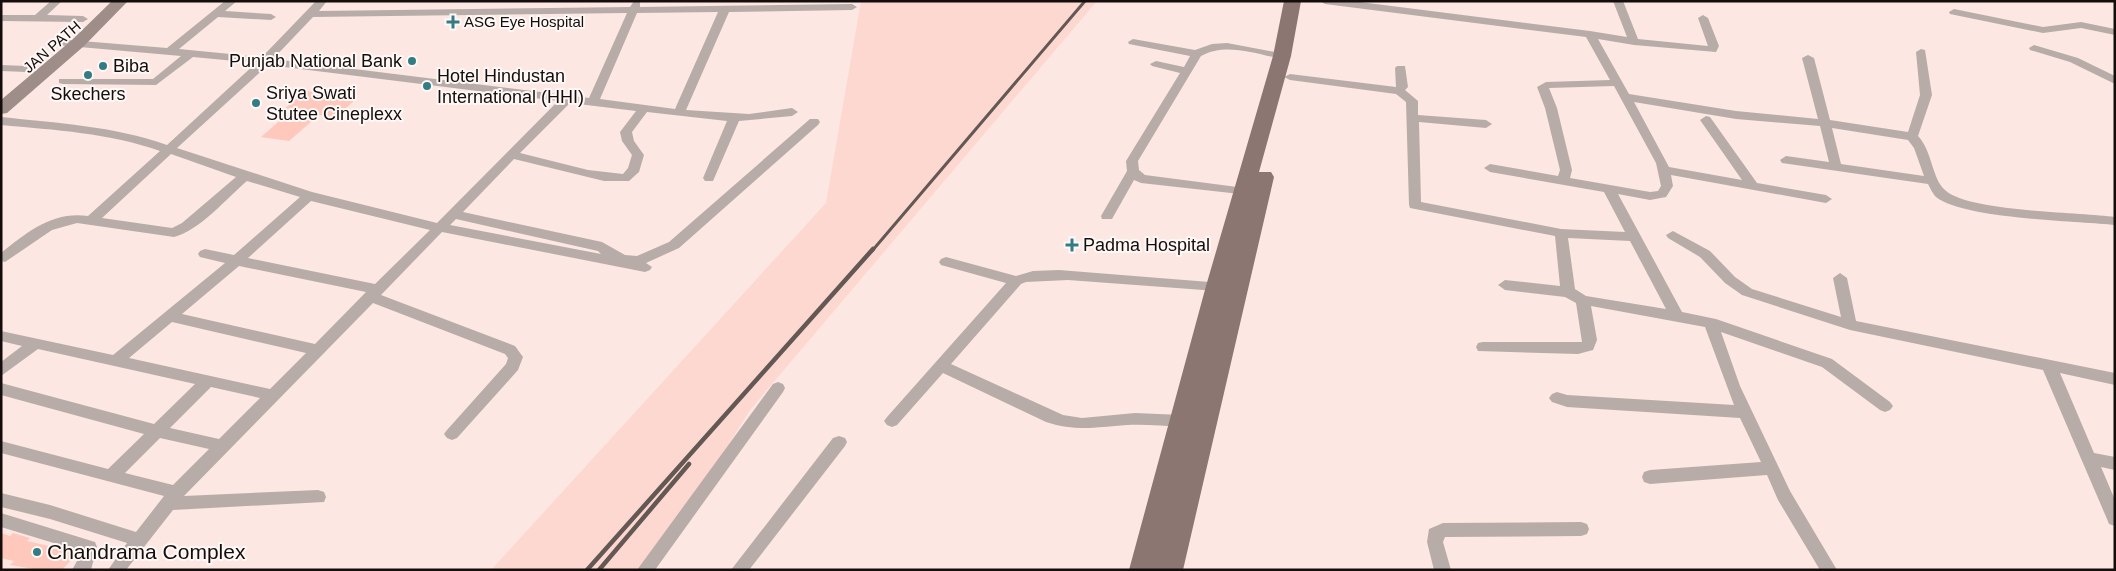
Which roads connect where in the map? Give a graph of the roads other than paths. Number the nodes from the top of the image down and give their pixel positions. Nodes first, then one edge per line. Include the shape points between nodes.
1 (56, 1) edge
2 (102, 1) edge
3 (121, 1) edge
4 (232, 1) edge
5 (322, 1) edge
6 (517, 1) edge
7 (1293, 1) edge
8 (1309, 1) edge
9 (1325, 1) edge
10 (1618, 1) edge
11 (635, 6) edge
12 (852, 7) dead end
13 (726, 9) junction
14 (512, 12) junction
15 (1954, 12) dead end
16 (216, 14) junction
17 (311, 14) junction
18 (271, 17) dead end
19 (1, 18) edge
20 (1703, 18) dead end
21 (37, 19) junction
22 (84, 19) junction
23 (2115, 32) edge
24 (1590, 34) junction
25 (57, 42) junction
26 (1133, 42) dead end
27 (1634, 42) junction
28 (78, 43) junction
29 (2034, 48) dead end
30 (169, 50) junction
31 (1921, 52) dead end
32 (191, 53) junction
33 (1198, 54) junction
34 (1282, 56) junction
35 (1808, 58) dead end
36 (266, 60) junction
37 (1156, 64) dead end
38 (1, 68) edge
39 (1401, 68) dead end
40 (26, 69) junction
41 (1187, 71) junction
42 (2098, 72) junction
43 (2115, 72) edge
44 (1290, 77) junction
45 (63, 81) dead end
46 (2115, 81) edge
47 (1616, 83) junction
48 (1, 91) edge
49 (1400, 91) junction
50 (1624, 97) junction
51 (568, 98) junction
52 (593, 101) junction
53 (644, 108) junction
54 (1, 109) edge
55 (679, 112) junction
56 (792, 112) dead end
57 (1414, 118) junction
58 (734, 119) junction
59 (1706, 120) dead end
60 (1, 121) edge
61 (814, 122) dead end
62 (1822, 122) junction
63 (1486, 124) dead end
64 (1912, 138) junction
65 (170, 150) junction
66 (513, 154) junction
67 (1786, 160) dead end
68 (1836, 167) junction
69 (1490, 168) dead end
70 (1133, 170) junction
71 (1664, 170) junction
72 (245, 176) junction
73 (709, 178) dead end
74 (1934, 180) junction
75 (1564, 182) junction
76 (1753, 186) junction
77 (1609, 190) junction
78 (1245, 192) junction
79 (308, 196) junction
80 (1826, 199) dead end
81 (453, 214) junction
82 (1107, 216) dead end
83 (91, 221) junction
84 (2115, 221) edge
85 (437, 227) junction
86 (1561, 233) junction
87 (1673, 235) dead end
88 (1634, 237) junction
89 (205, 254) dead end
90 (2, 257) edge
91 (237, 260) junction
92 (946, 262) dead end
93 (645, 267) dead end
94 (1840, 278) dead end
95 (1016, 281) junction
96 (1505, 285) dead end
97 (1217, 286) junction
98 (1568, 292) junction
99 (372, 293) junction
100 (1583, 300) junction
101 (169, 316) junction
102 (1677, 316) junction
103 (1711, 323) junction
104 (1850, 325) junction
105 (1, 336) edge
106 (36, 343) junction
107 (1483, 347) dead end
108 (316, 350) junction
109 (116, 361) junction
110 (941, 366) junction
111 (2049, 366) junction
112 (1, 370) edge
113 (2115, 379) edge
114 (208, 381) junction
115 (778, 388) dead end
116 (1, 389) edge
117 (272, 395) junction
118 (1557, 398) dead end
119 (1885, 406) dead end
120 (1745, 412) junction
121 (892, 421) dead end
122 (1182, 421) junction
123 (156, 431) junction
124 (452, 434) dead end
125 (839, 442) dead end
126 (222, 446) junction
127 (1, 448) edge
128 (2088, 458) junction
129 (2115, 464) edge
130 (1771, 468) junction
131 (111, 476) junction
132 (1650, 477) dead end
133 (318, 497) dead end
134 (172, 498) junction
135 (1, 500) edge
136 (2115, 519) edge
137 (1, 520) edge
138 (1581, 530) dead end
139 (139, 540) junction
140 (80, 570) edge
141 (116, 570) edge
142 (645, 570) edge
143 (739, 570) edge
144 (1143, 570) edge
145 (1168, 570) edge
146 (1442, 570) edge
147 (1829, 570) edge

1 - 21 street
2 - 22 main road, JAN PATH
3 - 28 main road, JAN PATH
4 - 16 street
5 - 17 street
6 - 14 street
7 - 34 main road
8 - 44 main road
9 - 24 street
10 - 27 street
11 - 13 street
11 - 14 street
11 - 52 street
12 - 13 street
13 - 55 street
14 - 17 street
15 - 23 street via 2043,30 2081,25
16 - 18 street
16 - 30 street
17 - 36 street
19 - 21 street
20 - 27 street via 1714,46 1712,50
21 - 22 street
22 - 25 main road, JAN PATH
24 - 27 street
24 - 47 street
25 - 28 street
25 - 40 main road, JAN PATH
26 - 33 street
28 - 30 street
28 - 54 main road, JAN PATH
29 - 42 street via 2074,60
30 - 32 street
31 - 64 street via 1926,95
32 - 36 street
32 - 45 street via 156,82
33 - 34 street via 1206,48 1222,45
33 - 41 street
34 - 78 main road
35 - 62 street
36 - 51 street
36 - 65 street
37 - 41 street
38 - 40 street
39 - 49 street
40 - 48 main road, JAN PATH
41 - 70 street via 1136,153
42 - 43 street
42 - 46 street
44 - 49 street
44 - 145 main road
47 - 50 street
47 - 75 street via 1542,87 1551,108 1566,170
49 - 57 street via 1412,101
50 - 62 street via 1736,115
50 - 71 street
51 - 52 street
51 - 66 street
52 - 53 street
53 - 55 street
53 - 66 street via 626,132 638,155 631,174 626,178 609,178
55 - 58 street
56 - 58 street
57 - 63 street
57 - 86 street via 1415,205
58 - 73 street
59 - 76 street
60 - 65 street via 125,136
61 - 81 street via 674,245 638,261 608,253 602,246
62 - 64 street
62 - 68 street
64 - 74 street
65 - 72 street
65 - 83 street
66 - 81 street
67 - 68 street
68 - 74 street
69 - 75 street
70 - 78 street via 1140,179
70 - 82 street
71 - 76 street
71 - 77 street via 1667,186 1657,196
72 - 79 street
72 - 83 street via 187,226 174,233
74 - 84 street via 1940,192 1956,202
75 - 77 street
76 - 80 street
77 - 88 street
78 - 97 main road
79 - 85 street
79 - 91 street
81 - 85 street
83 - 90 street via 64,220 44,227
85 - 93 street
85 - 99 street
86 - 88 street
86 - 98 street
87 - 104 street via 1705,254 1730,280 1747,292
88 - 102 street
89 - 91 street
91 - 99 street
91 - 101 street
92 - 95 street
94 - 104 street
95 - 97 street via 1024,277 1058,275
95 - 110 street
96 - 98 street
97 - 122 main road
98 - 100 street
99 - 108 street
99 - 124 street via 510,350 516,357 513,366
100 - 102 street
100 - 107 street via 1590,340 1588,346 1578,349
101 - 108 street
101 - 109 street
102 - 103 street
103 - 119 street via 1827,363
103 - 120 street
104 - 111 street
105 - 106 street
106 - 109 street
106 - 112 street
108 - 117 street
109 - 114 street
110 - 121 street
110 - 122 street via 1070,424 1084,426 1143,418
111 - 113 street
111 - 128 street
114 - 117 street
114 - 123 street
115 - 142 street
116 - 123 street
117 - 126 street
118 - 120 street
120 - 130 street
122 - 144 main road
123 - 126 street
123 - 131 street
125 - 143 street
126 - 134 street
127 - 131 street
128 - 129 street
128 - 136 street
130 - 132 street
130 - 147 street
131 - 134 street
133 - 134 street
134 - 139 street
135 - 139 street
137 - 140 street via 89,548 85,565
138 - 146 street via 1443,530 1435,534 1434,542
139 - 141 street

